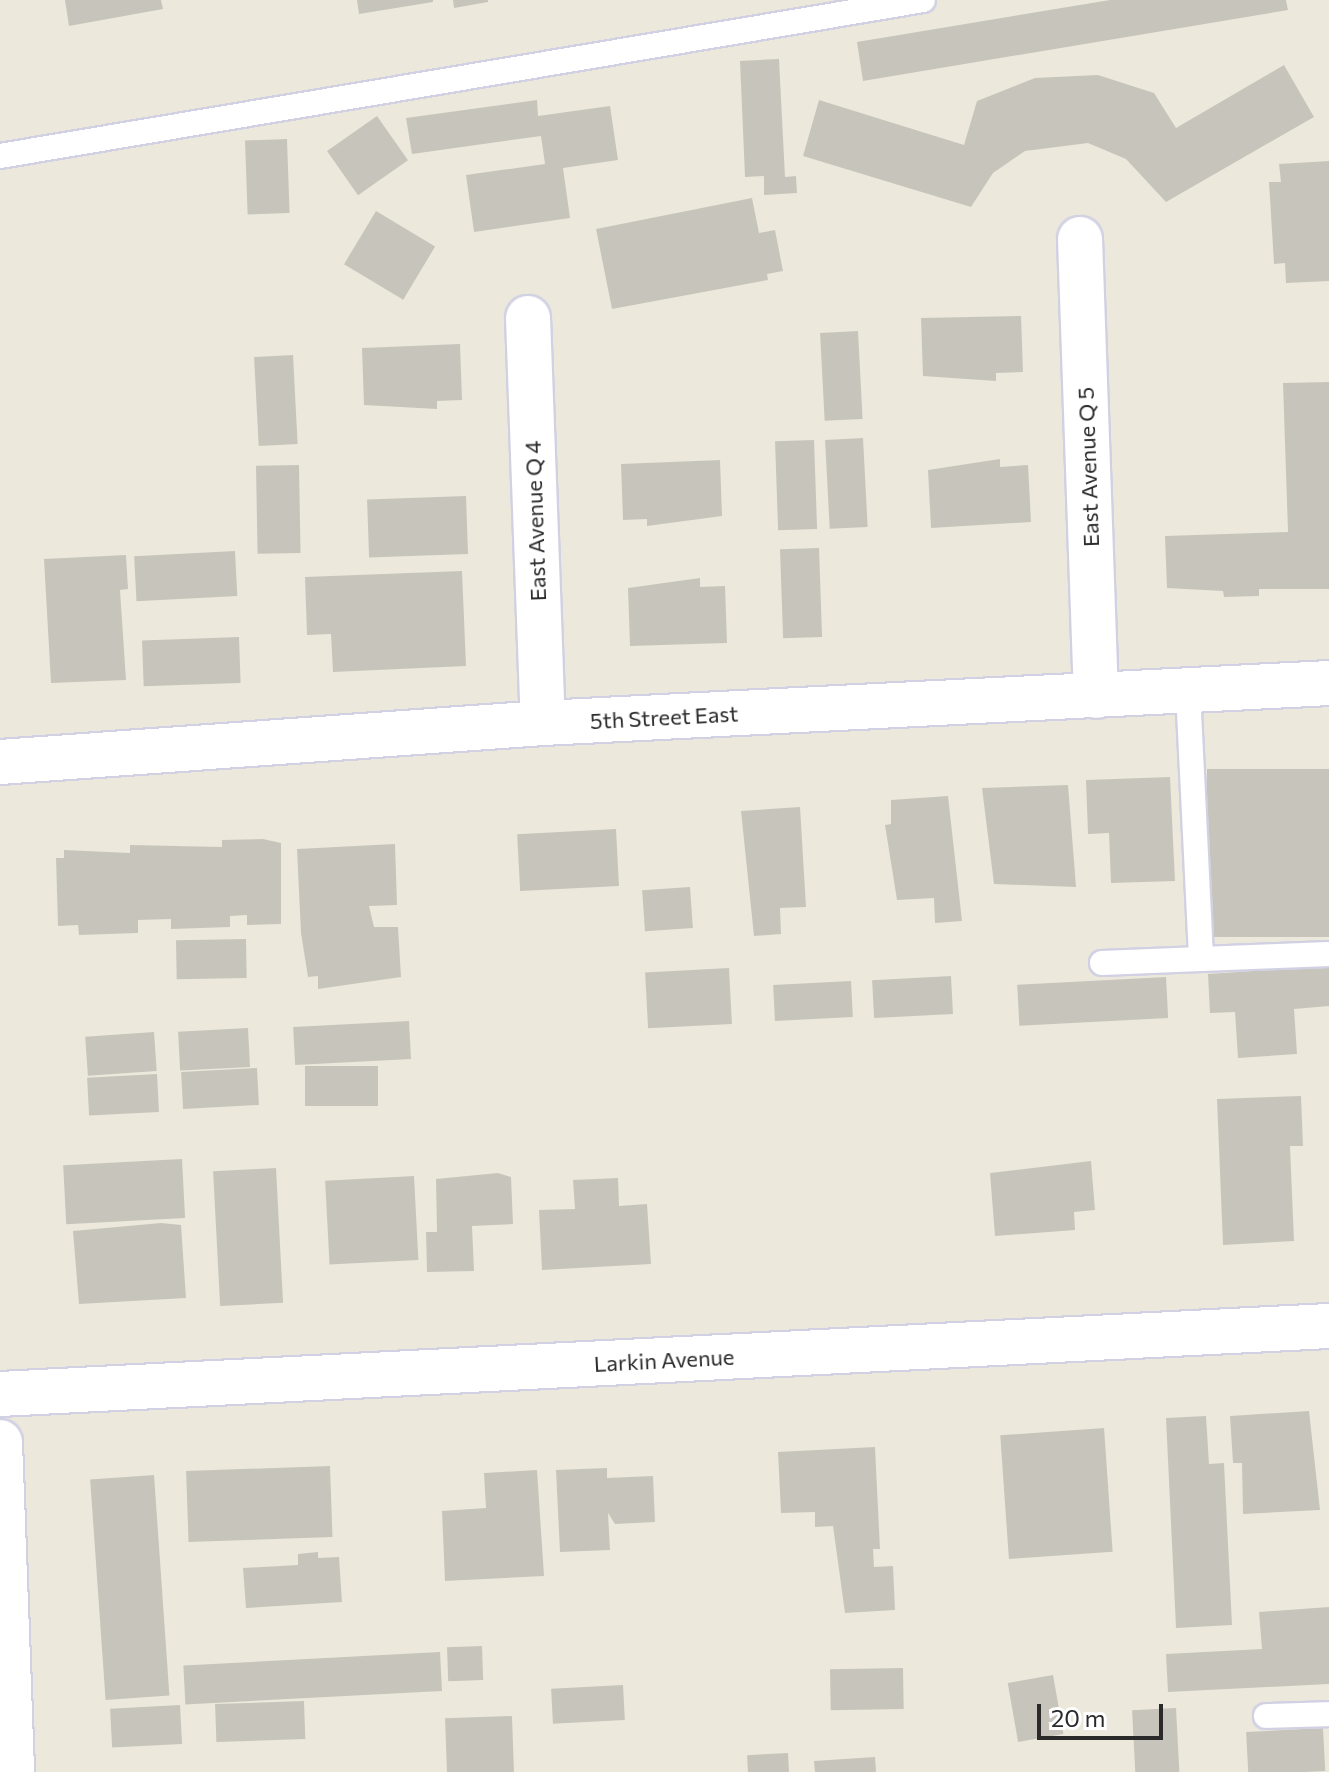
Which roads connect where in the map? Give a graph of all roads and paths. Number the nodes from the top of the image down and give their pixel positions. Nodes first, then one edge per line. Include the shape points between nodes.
1 (923, 0) edge
2 (0, 156) edge
3 (1080, 239) dead end
4 (528, 318) dead end
5 (1329, 683) edge
6 (1188, 691) junction
7 (1096, 696) junction
8 (543, 723) junction
9 (0, 762) edge
10 (1329, 954) edge
11 (1201, 959) junction
12 (1102, 963) dead end
13 (1329, 1326) edge
14 (0, 1394) edge
15 (0, 1442) edge
16 (1329, 1714) edge
17 (1266, 1716) dead end
18 (12, 1772) edge

1 - 2 lane
3 - 7 street, East Avenue Q 5
4 - 8 street, East Avenue Q 4
5 - 6 street, 5th Street East
6 - 7 street, 5th Street East
6 - 11 lane
7 - 8 street, 5th Street East
8 - 9 street, 5th Street East
10 - 11 lane
11 - 12 lane
13 - 14 street, Larkin Avenue
15 - 18 street
16 - 17 lane

